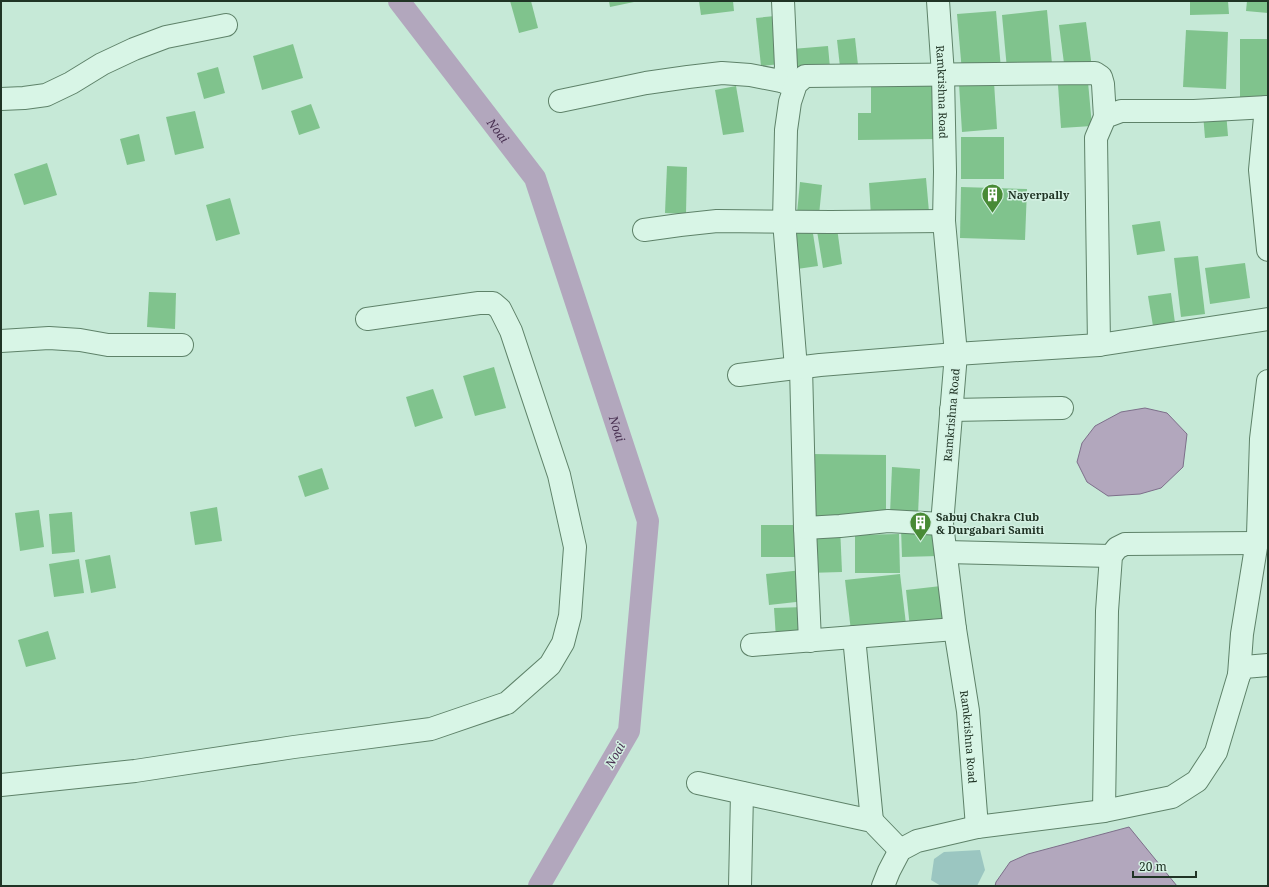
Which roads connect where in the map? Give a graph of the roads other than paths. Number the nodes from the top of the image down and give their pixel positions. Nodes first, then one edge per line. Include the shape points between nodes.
1 (783, 1) edge
2 (938, 1) edge
3 (226, 25) dead end
4 (943, 75) junction
5 (790, 83) junction
6 (1, 99) edge
7 (560, 101) dead end
8 (1267, 107) edge
9 (1105, 117) junction
10 (784, 221) junction
11 (944, 221) junction
12 (644, 230) dead end
13 (1268, 250) edge
14 (367, 319) dead end
15 (1268, 319) edge
16 (1, 341) edge
17 (1099, 344) junction
18 (182, 345) dead end
19 (956, 354) junction
20 (799, 368) junction
21 (739, 375) dead end
22 (1268, 381) edge
23 (1062, 408) dead end
24 (951, 410) junction
25 (942, 524) junction
26 (805, 528) junction
27 (1256, 544) junction
28 (946, 552) junction
29 (1111, 556) junction
30 (955, 629) junction
31 (854, 637) junction
32 (810, 640) junction
33 (752, 645) dead end
34 (1268, 665) edge
35 (1240, 675) junction
36 (698, 784) dead end
37 (1, 785) edge
38 (742, 793) junction
39 (1104, 811) junction
40 (872, 821) junction
41 (977, 827) junction
42 (900, 850) junction
43 (740, 886) edge
44 (883, 886) edge

1 - 5 street via 786,67
2 - 4 street, Ramkrishna Road
3 - 6 street via 166,37 134,49 46,95
4 - 5 street via 805,76
4 - 9 street via 1095,73 1101,77 1103,84
4 - 11 street, Ramkrishna Road via 946,172
5 - 7 street via 750,75 722,73 646,83
5 - 10 street
8 - 9 street via 1121,112
8 - 13 street via 1260,170
9 - 17 street via 1096,138
10 - 11 street
10 - 12 street via 717,221
10 - 20 street
11 - 19 street, Ramkrishna Road
14 - 37 street via 480,303 493,303 500,309 511,330 559,475 575,547 570,616 563,643 550,665 507,702 431,729 135,771
15 - 17 street
16 - 18 street via 49,338 108,344
17 - 19 street
19 - 20 street
19 - 24 street, Ramkrishna Road
20 - 21 street
20 - 26 street
22 - 27 street via 1261,438
23 - 24 street
24 - 25 street, Ramkrishna Road
25 - 26 street via 888,521
25 - 28 street, Ramkrishna Road
26 - 32 street
27 - 29 street via 1125,544 1117,548
27 - 35 street via 1242,634
28 - 29 street
28 - 30 street, Ramkrishna Road
29 - 39 street via 1107,611
30 - 31 street
30 - 41 street, Ramkrishna Road via 968,711
31 - 32 street
31 - 40 street
32 - 33 street
34 - 35 street via 1244,667
35 - 39 street via 1216,752 1197,781 1172,797
36 - 38 street
38 - 40 street
38 - 43 street
39 - 41 street
40 - 42 street
41 - 42 street via 917,841
42 - 44 street

